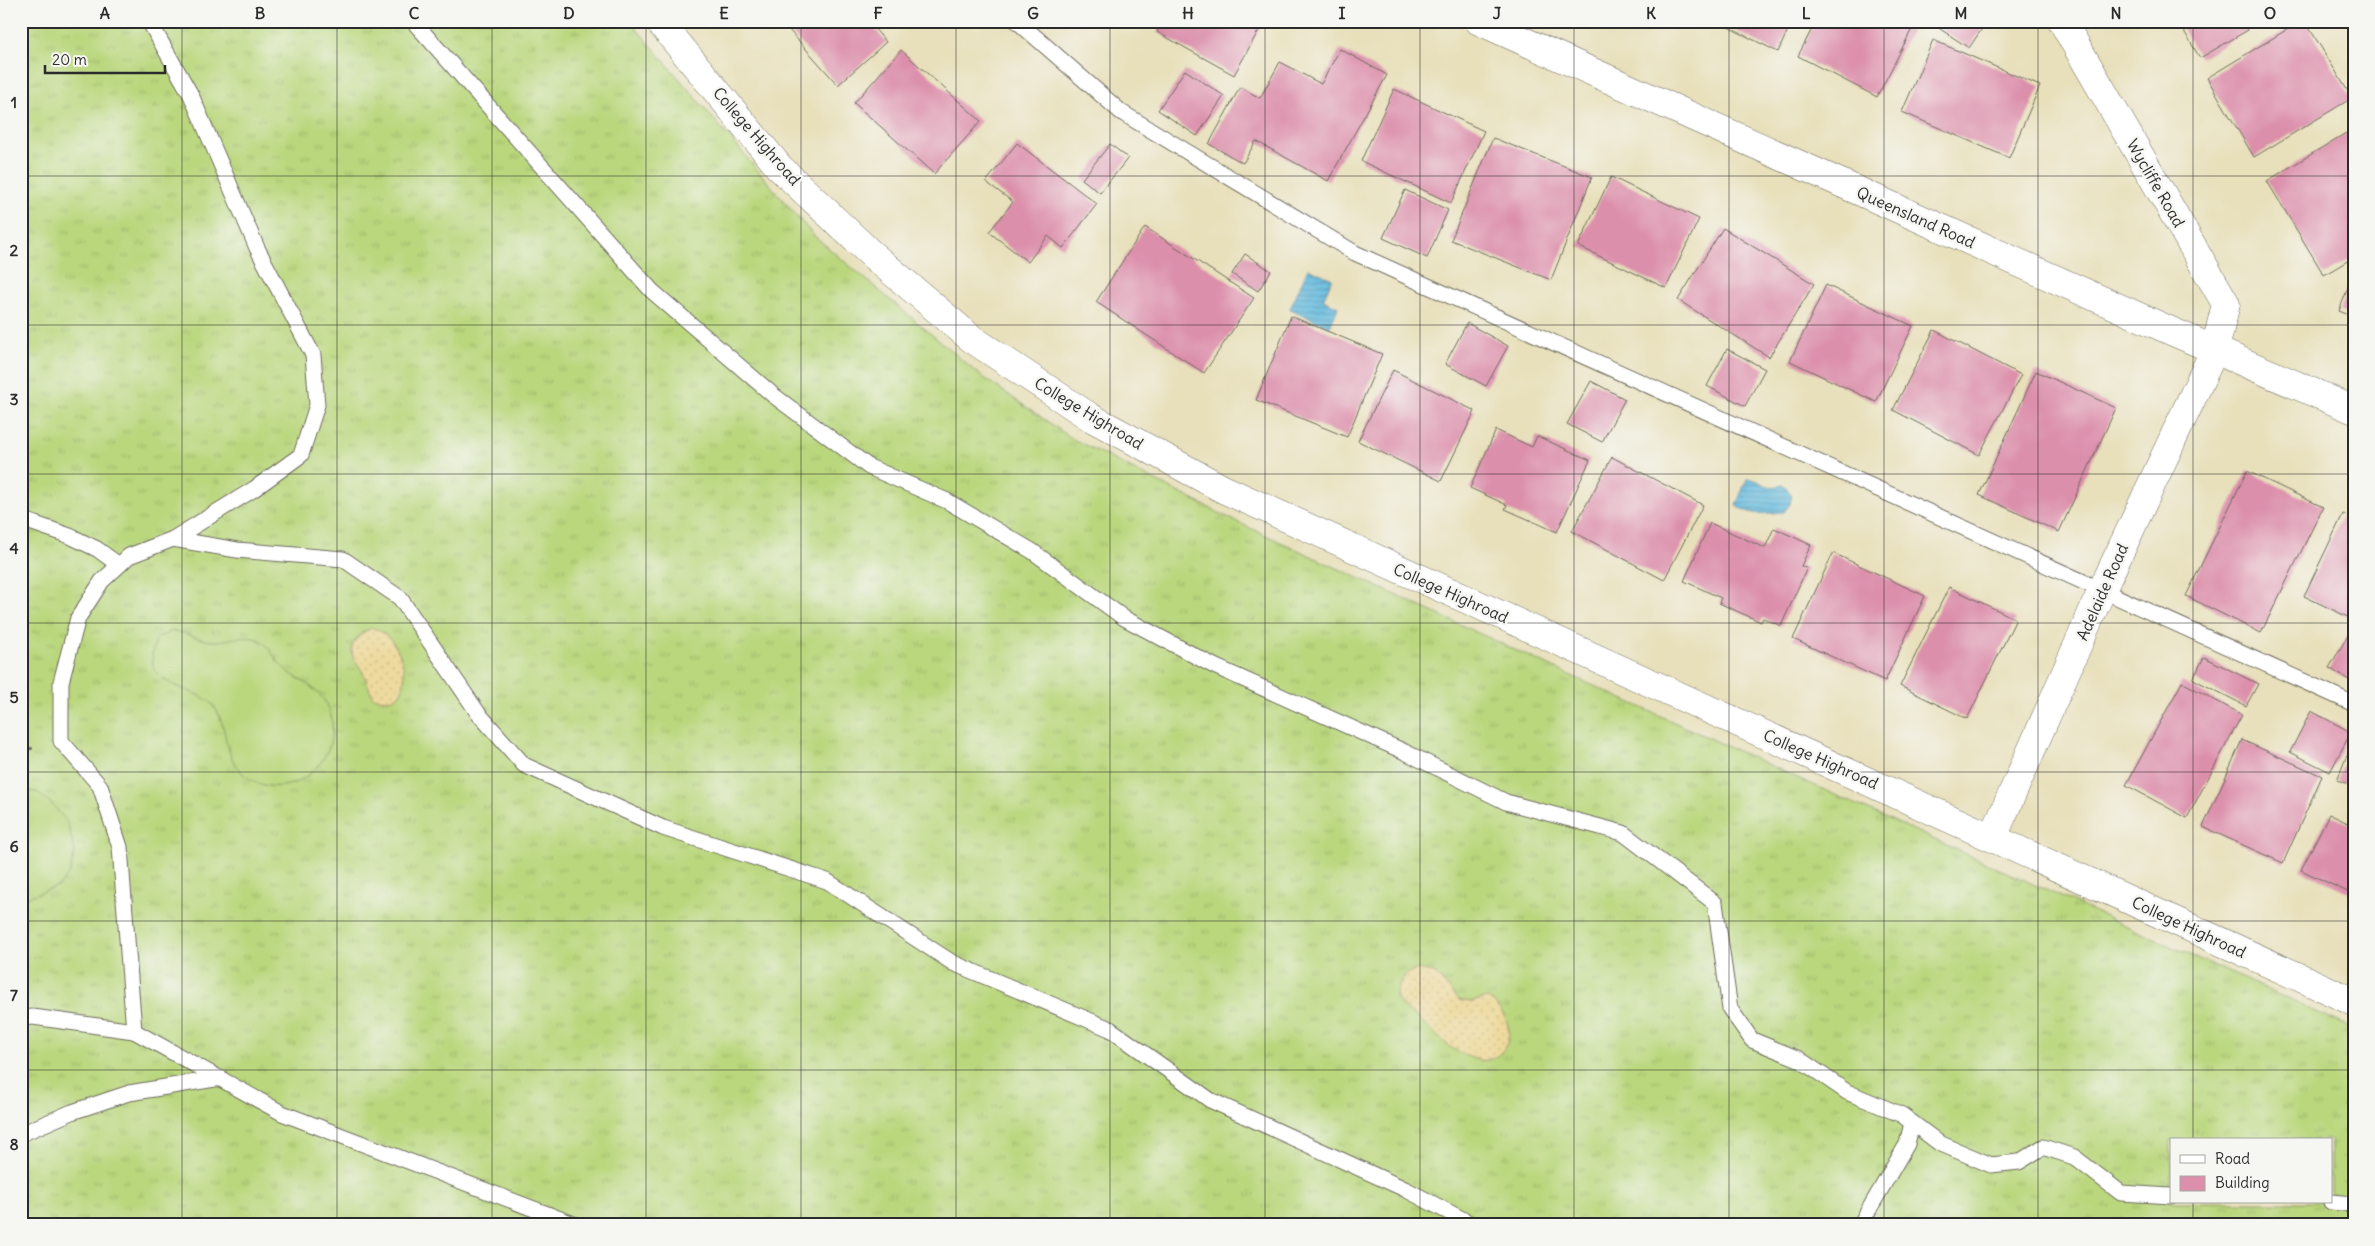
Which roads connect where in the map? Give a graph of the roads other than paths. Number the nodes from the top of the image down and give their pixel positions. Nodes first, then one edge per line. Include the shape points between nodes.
1 (149, 21) edge
2 (413, 21) edge
3 (659, 21) edge
4 (1017, 21) edge
5 (1479, 21) edge
6 (2062, 21) edge
7 (2215, 349) junction
8 (2354, 410) edge
9 (21, 519) edge
10 (173, 539) junction
11 (119, 565) junction
12 (2102, 590) junction
13 (2354, 704) edge
14 (1993, 837) junction
15 (2354, 1002) edge
16 (21, 1018) edge
17 (134, 1031) junction
18 (221, 1078) junction
19 (1912, 1123) junction
20 (21, 1134) edge
21 (2170, 1196) edge
22 (2332, 1202) edge
23 (2354, 1204) edge
24 (576, 1225) edge
25 (1473, 1225) edge
26 (1860, 1225) edge

1 - 10 lane via 191,95 257,248 313,355 318,405 301,455 254,489
2 - 19 lane via 652,291 773,395 869,467 946,501 1024,546 1124,618 1214,666 1405,752 1506,802 1623,833 1715,903 1730,1009 1752,1040 1799,1059 1847,1092 1902,1115
3 - 14 street, College Highroad via 780,167 870,253 972,339 1090,417 1223,490
4 - 12 lane via 1120,112 1354,253
5 - 7 street, Queensland Road
6 - 7 street, Wycliffe Road via 2226,304
7 - 8 street, Queensland Road
7 - 12 street, Adelaide Road
9 - 11 lane via 70,536 97,549
10 - 11 lane via 129,556
10 - 25 lane via 237,550 344,559 400,598 478,713 524,766 663,828 827,881 953,963 1110,1029 1210,1100 1407,1190
11 - 17 lane via 102,581 78,618 61,682 61,741 100,786 120,847
12 - 13 lane
12 - 14 street, Adelaide Road
14 - 15 street, College Highroad
16 - 17 lane
17 - 18 lane
18 - 20 lane via 129,1093
18 - 24 lane via 282,1113
19 - 21 lane via 1939,1143 1991,1165 2019,1162 2043,1147 2074,1157 2121,1193
19 - 26 lane via 1907,1144
22 - 23 lane

